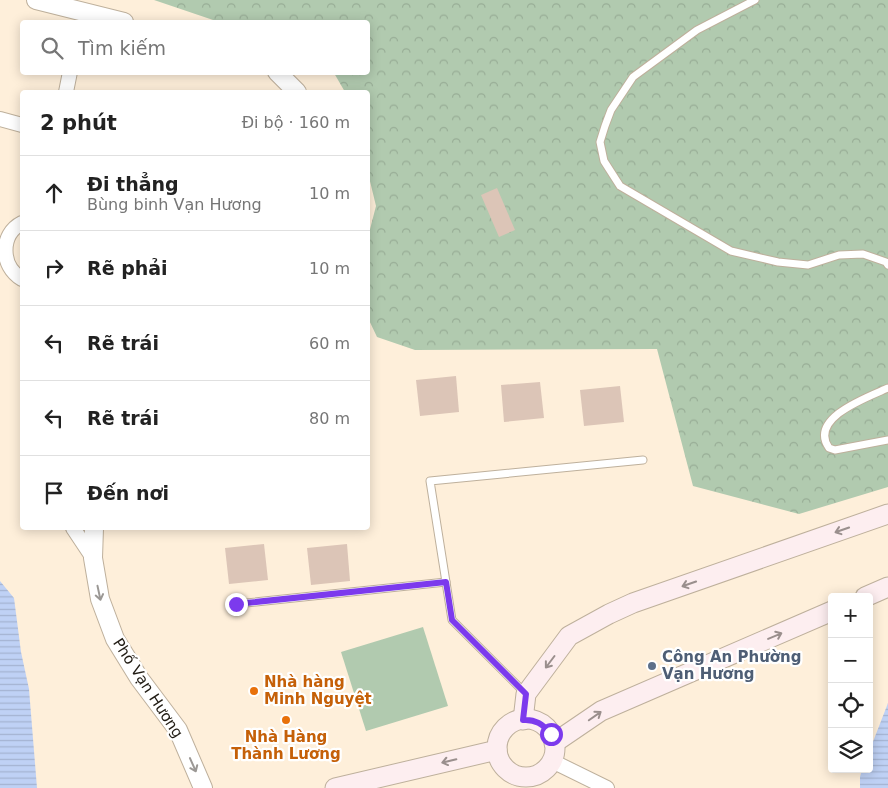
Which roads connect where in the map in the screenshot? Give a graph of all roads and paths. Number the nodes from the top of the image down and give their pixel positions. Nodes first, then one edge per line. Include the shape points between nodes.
1 (36, 0) edge
2 (755, 0) edge
3 (80, 17) edge
4 (106, 20) edge
5 (69, 75) edge
6 (280, 75) edge
7 (66, 90) edge
8 (295, 90) edge
9 (0, 119) edge
10 (20, 124) edge
11 (20, 224) edge
12 (888, 264) edge
13 (20, 278) edge
14 (888, 388) edge
15 (888, 440) edge
16 (643, 460) dead end
17 (888, 514) edge
18 (74, 530) edge
19 (94, 530) edge
20 (93, 558) junction
21 (446, 582) junction
22 (888, 587) edge
23 (873, 594) edge
24 (236, 604) dead end
25 (828, 613) edge
26 (526, 694) junction
27 (523, 720) junction
28 (497, 750) junction
29 (548, 767) edge
30 (203, 788) edge
31 (335, 788) edge
32 (608, 788) edge

1 - 3 street
2 - 12 lane via 697,30 633,77 604,126 600,142 604,161 620,186 732,252 808,265 839,255 864,254
3 - 4 street
5 - 7 street
6 - 8 street
9 - 10 street
11 - 13 street via 8,232 1,250 7,268
14 - 15 lane via 845,409 825,427 824,438 829,448 835,450
16 - 21 lane via 430,481
17 -> 26 main road via 609,614 569,636
18 - 20 street
19 - 20 street, Phố Vạn Hương
20 -> 30 street, Phố Vạn Hương via 100,599 114,639 178,730
21 - 24 lane
21 - 26 lane via 452,620
22 - 23 main road
29 -> 25 main road via 607,708
26 - 27 main road
27 - 28 main road via 502,731
27 - 29 main road via 538,722 551,734
28 - 29 main road via 499,760 512,774 530,777
28 -> 31 main road
29 - 32 street

